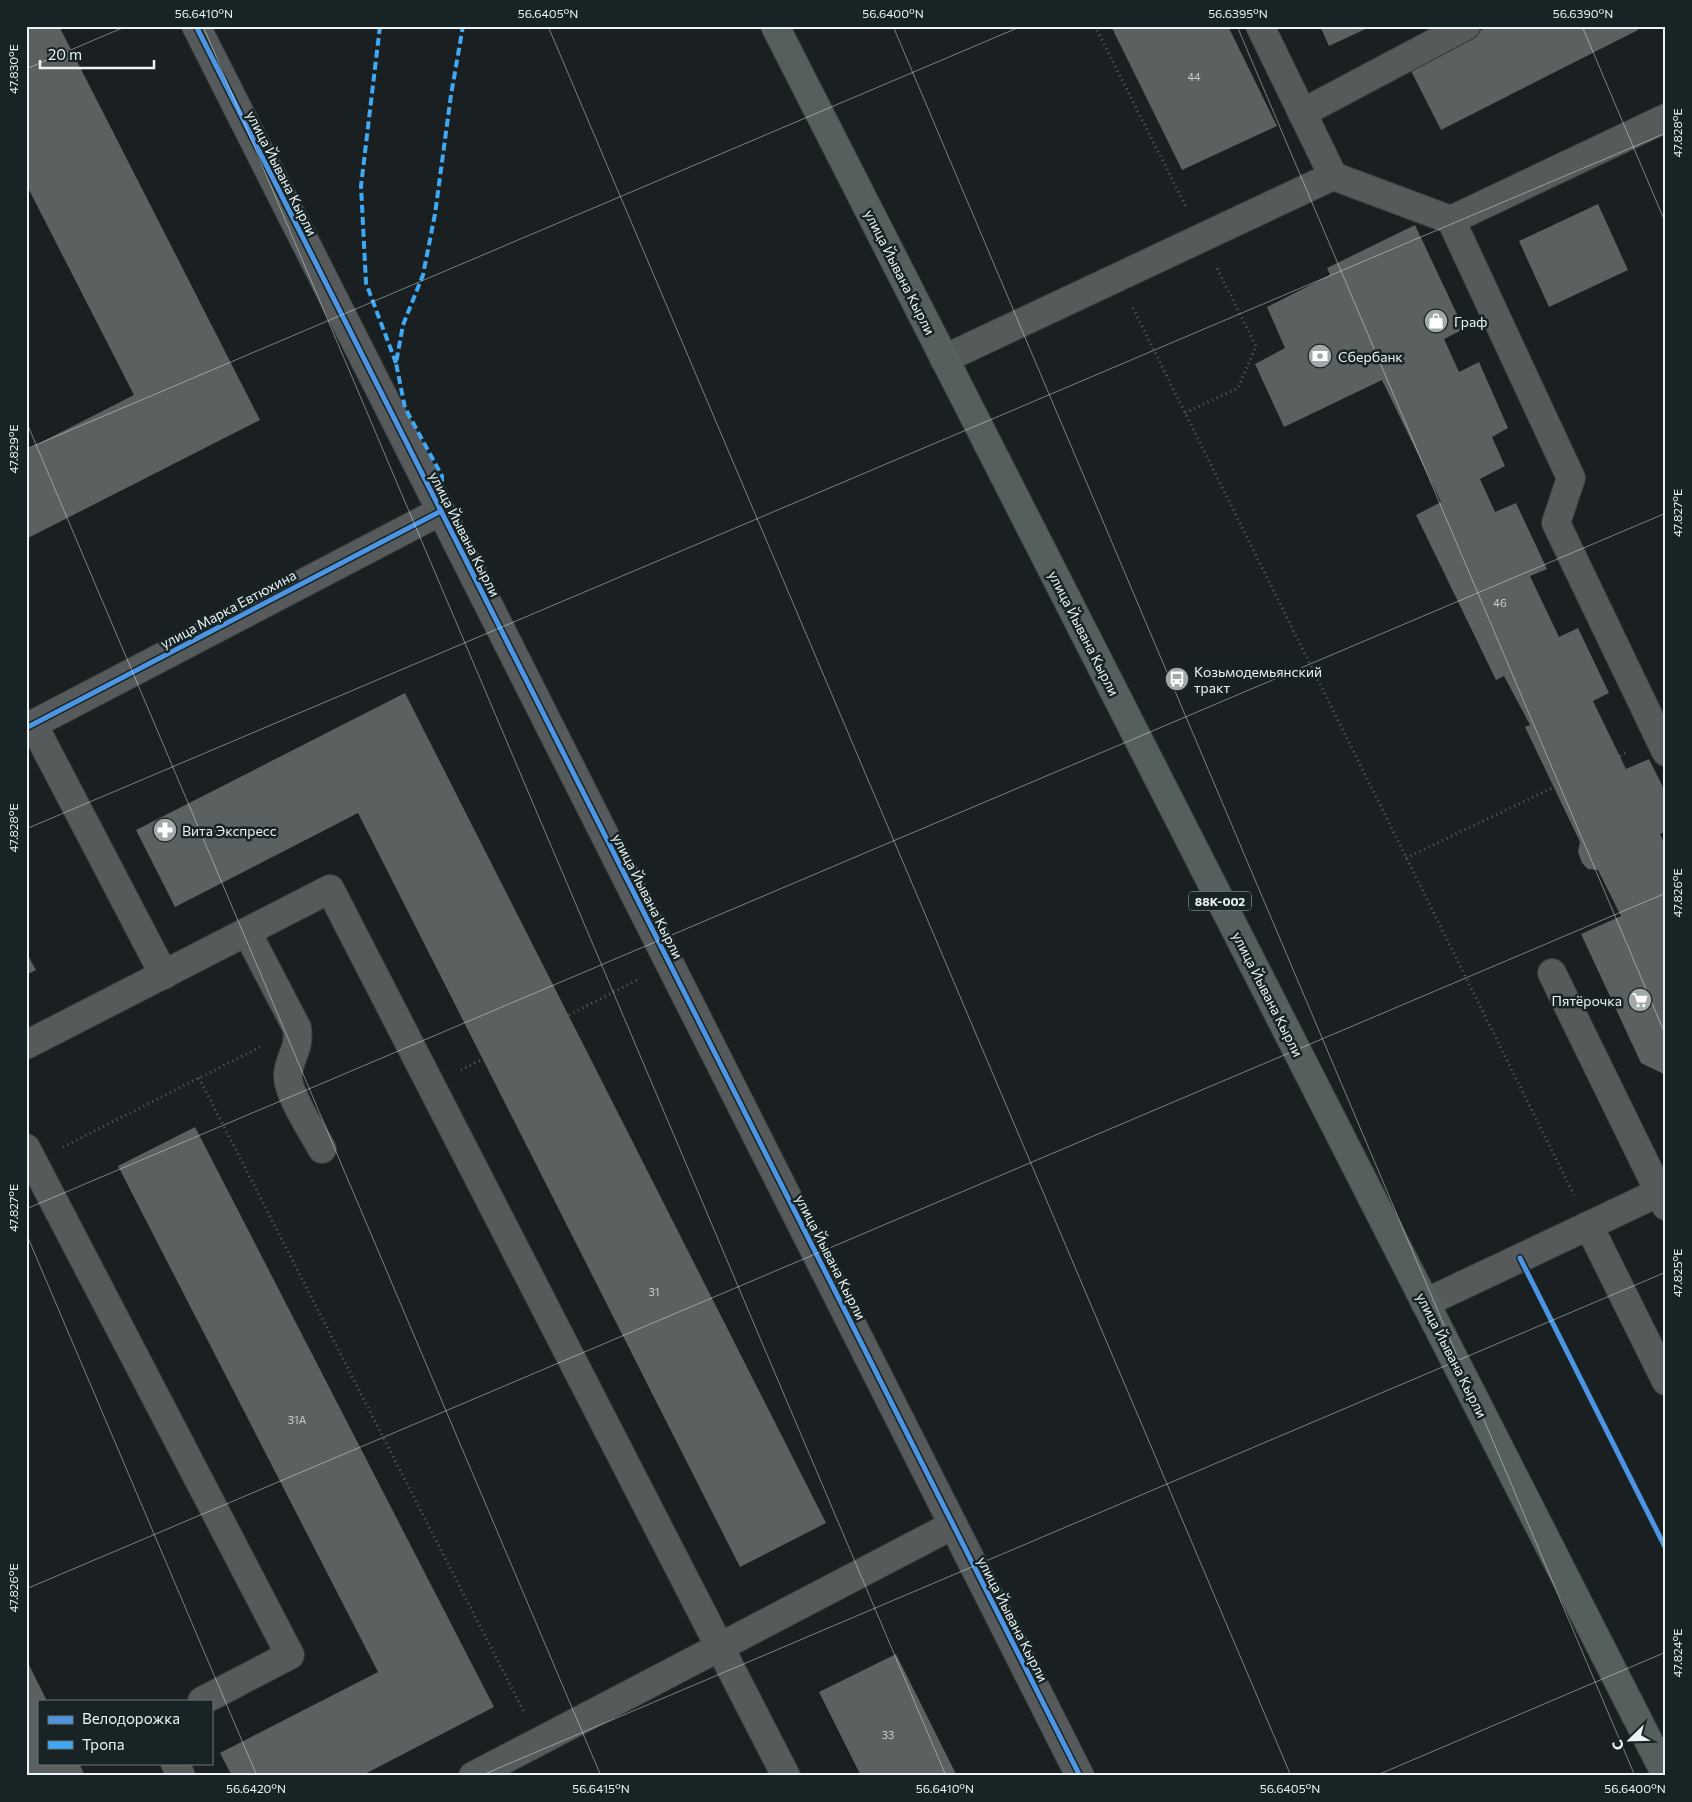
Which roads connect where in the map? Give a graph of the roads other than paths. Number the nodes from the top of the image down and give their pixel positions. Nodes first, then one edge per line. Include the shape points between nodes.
1 (196, 26) edge
2 (775, 26) edge
3 (1260, 26) edge
4 (1466, 26) edge
5 (1302, 113) junction
6 (1666, 118) edge
7 (1334, 176) junction
8 (1451, 220) junction
9 (944, 359) junction
10 (441, 511) junction
11 (30, 726) edge
12 (1666, 752) edge
13 (247, 932) junction
14 (1552, 973) dead end
15 (164, 975) junction
16 (26, 1046) edge
17 (322, 1150) dead end
18 (30, 1155) edge
19 (1664, 1196) edge
20 (1589, 1226) junction
21 (1425, 1303) junction
22 (1666, 1381) edge
23 (953, 1525) junction
24 (721, 1647) junction
25 (204, 1700) edge
26 (175, 1764) edge
27 (1666, 1775) edge
28 (181, 1776) edge
29 (473, 1776) edge
30 (786, 1776) edge
31 (1080, 1776) edge

1 - 10 street, улица Йывана Кырли
2 - 9 main road, улица Йывана Кырли / 88К-002
3 - 5 street
4 - 5 street
5 - 7 street
6 - 8 street
7 - 8 street
7 - 9 street
8 - 12 street via 1571,478 1556,523
9 - 21 main road, улица Йывана Кырли / 88К-002
10 - 11 street, улица Марка Евтюхина
10 - 23 street, улица Йывана Кырли
11 - 15 street
13 - 15 street
13 - 17 street via 297,1028 298,1040 290,1063 289,1088
13 - 24 street via 330,889
14 - 19 street
15 - 16 street
18 - 25 street via 290,1655
19 - 20 street
20 - 21 street
20 - 22 street
21 - 27 main road, улица Йывана Кырли / 88К-002
23 - 24 street
23 - 31 street, улица Йывана Кырли
24 - 29 street
24 - 30 street
26 - 28 street

